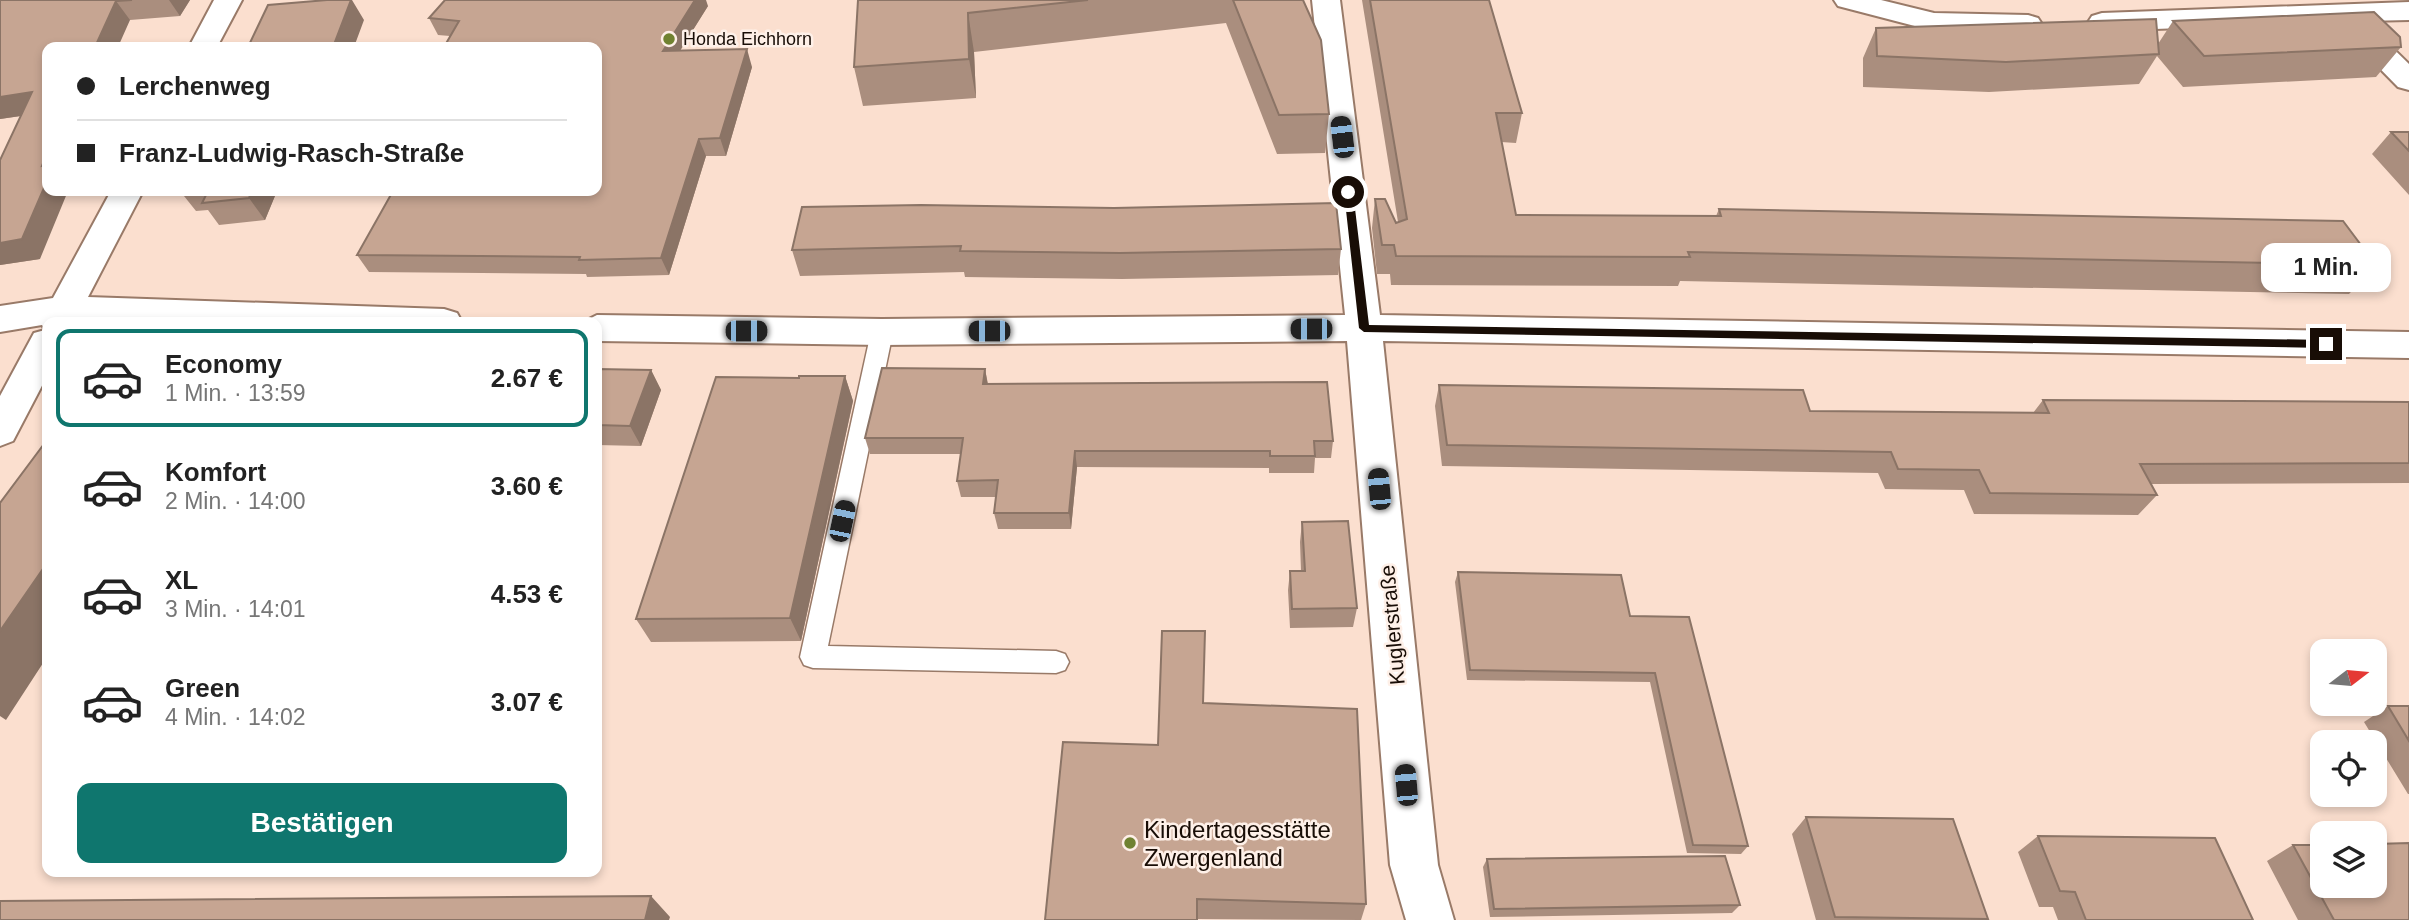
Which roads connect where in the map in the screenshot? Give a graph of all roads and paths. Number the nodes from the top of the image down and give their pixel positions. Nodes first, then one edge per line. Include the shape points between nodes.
1 (228, 0) edge
2 (1326, 0) edge
3 (1848, 0) edge
4 (2409, 11) edge
5 (2341, 13) junction
6 (206, 42) edge
7 (2409, 81) edge
8 (124, 196) edge
9 (61, 315) edge
10 (170, 317) edge
11 (0, 318) edge
12 (602, 328) edge
13 (1364, 328) junction
14 (882, 332) junction
15 (2409, 345) edge
16 (42, 351) edge
17 (0, 431) edge
18 (1056, 662) dead end
19 (1430, 920) edge

1 - 6 street
2 - 13 street, Kuglerstraße
3 - 5 street via 1934,22 1985,25
4 - 5 street
5 - 7 street
8 - 9 street
9 - 10 street
9 - 11 street
12 - 14 street
13 - 14 street
13 - 15 street
13 - 19 street, Kuglerstraße via 1413,865
14 - 18 lane via 813,657
16 - 17 street

